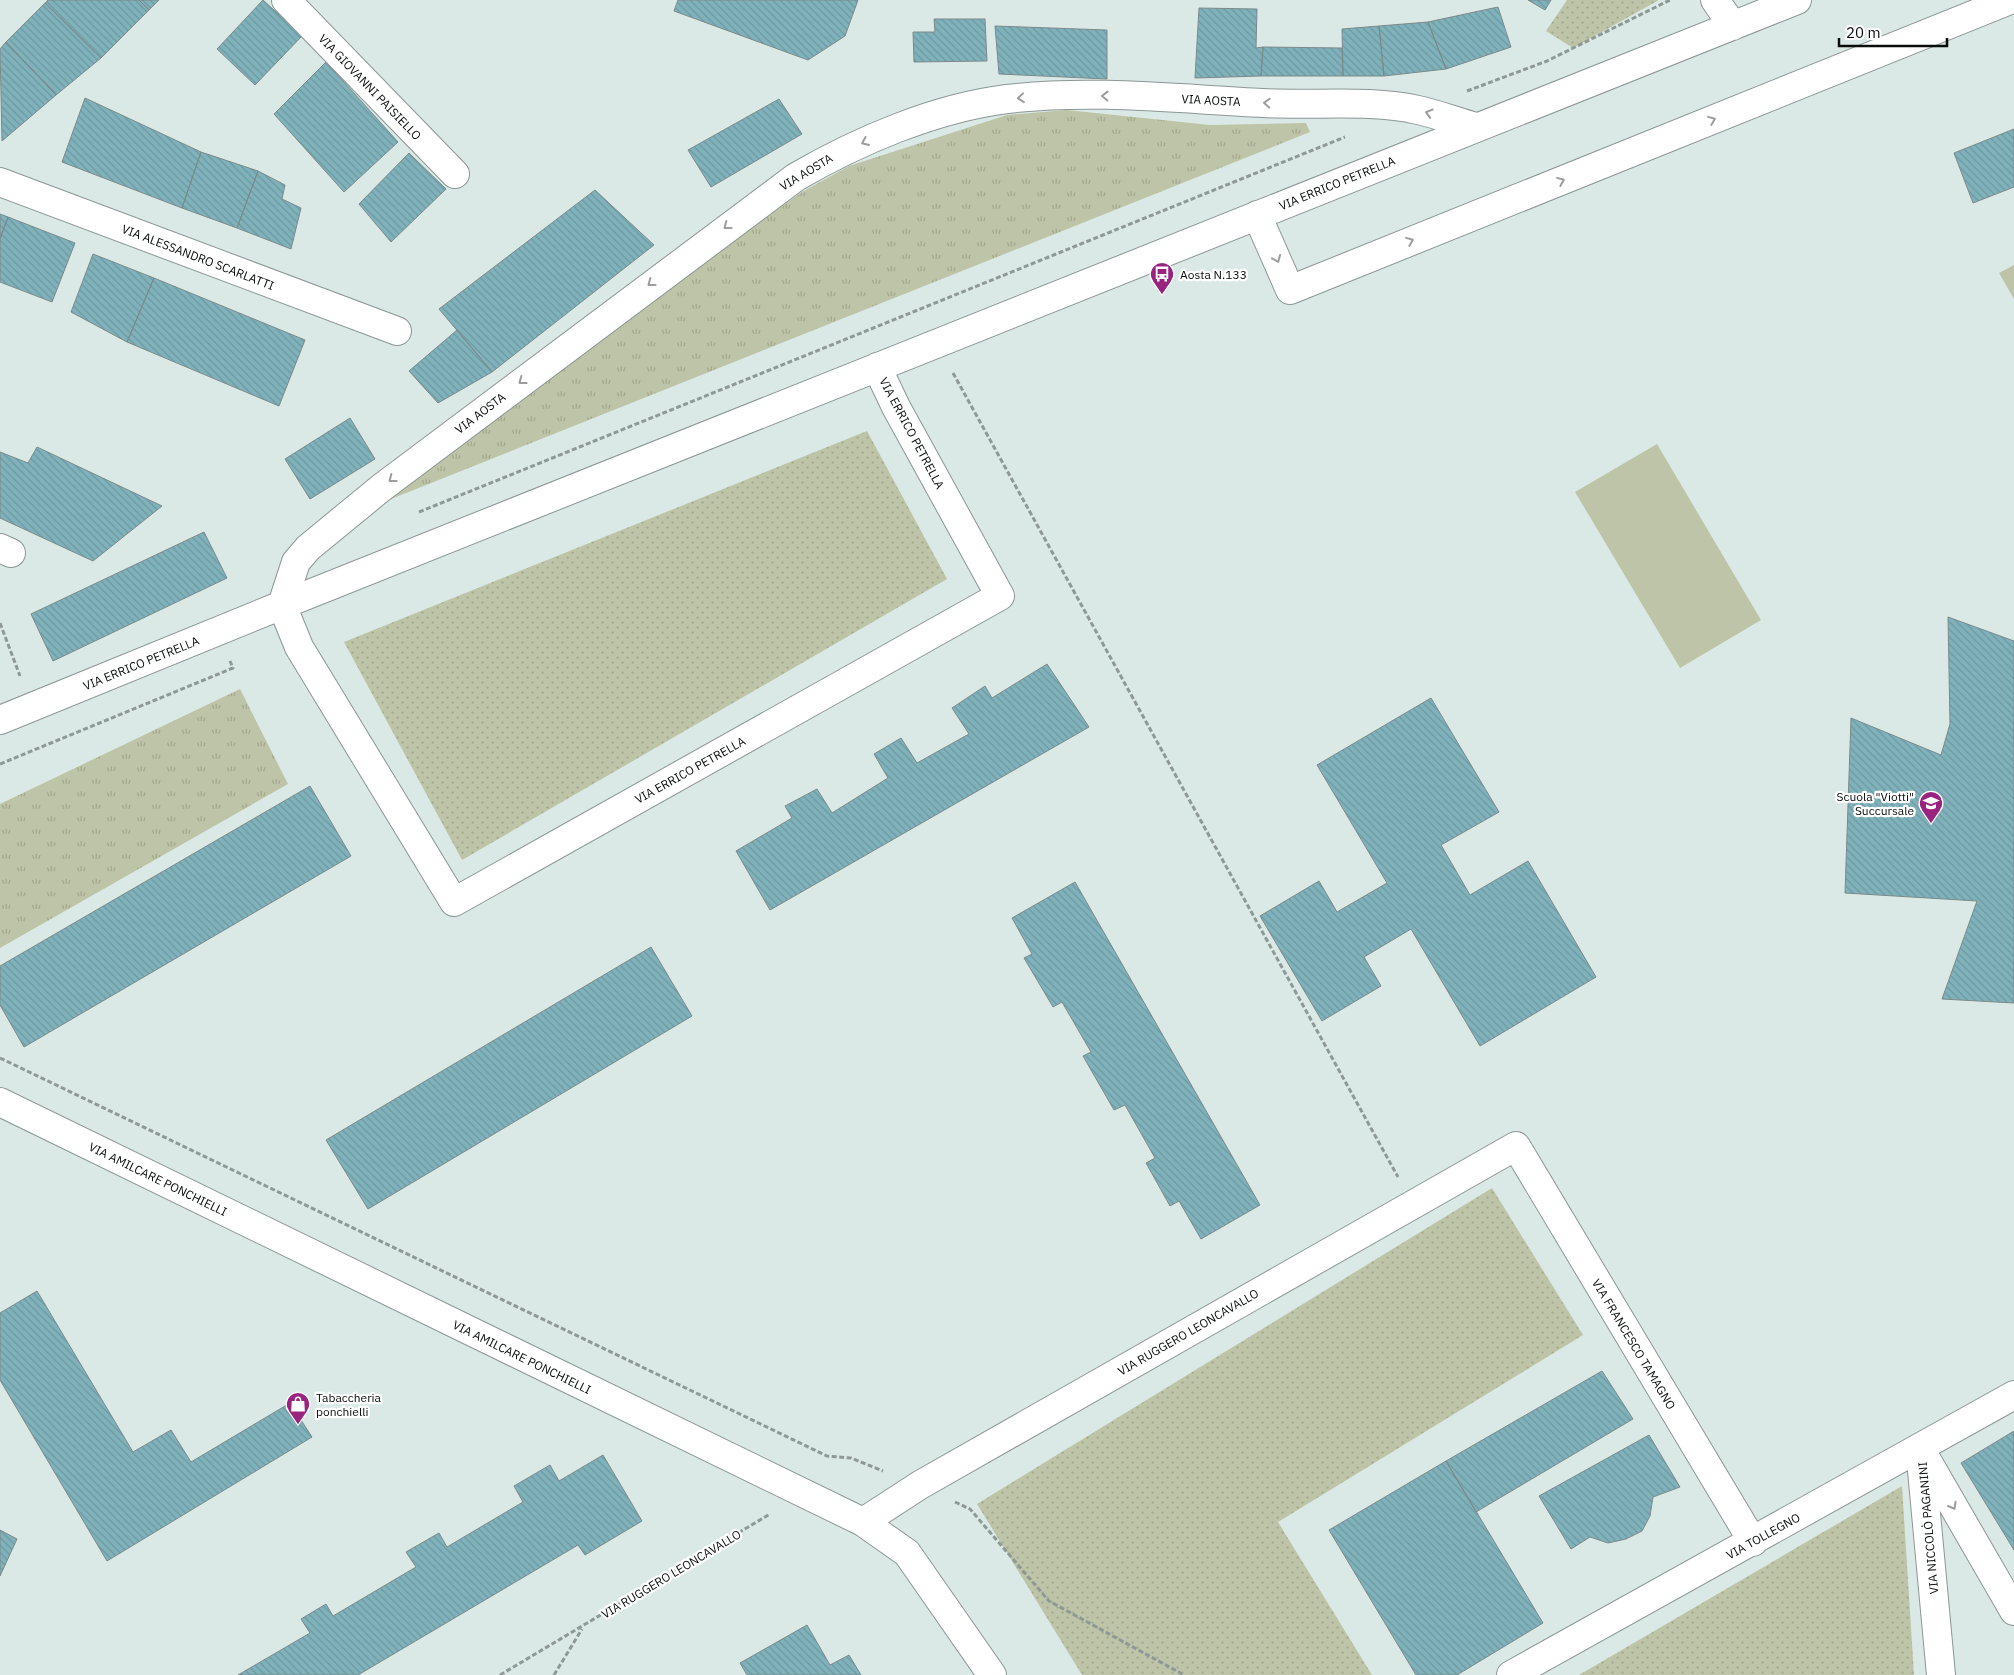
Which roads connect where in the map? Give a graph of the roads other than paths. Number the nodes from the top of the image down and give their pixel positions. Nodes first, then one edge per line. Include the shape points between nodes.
1 (286, 0) edge
2 (1716, 0) edge
3 (1797, 0) edge
4 (2010, 0) edge
5 (1766, 5) edge
6 (1733, 26) junction
7 (1476, 127) junction
8 (454, 174) dead end
9 (0, 182) edge
10 (1257, 215) junction
11 (397, 332) dead end
12 (877, 367) junction
13 (282, 604) junction
14 (0, 720) edge
15 (0, 1102) edge
16 (1516, 1146) joint
17 (2014, 1395) edge
18 (1920, 1449) junction
19 (863, 1522) junction
20 (1753, 1542) junction
21 (2014, 1611) edge
22 (992, 1675) edge
23 (1511, 1675) edge
24 (1941, 1675) edge

1 - 8 street, VIA GIOVANNI PAISIELLO
2 - 6 street
3 - 5 street, VIA ERRICO PETRELLA
10 -> 4 street via 1290,290
5 - 6 street, VIA ERRICO PETRELLA
6 - 7 street, VIA ERRICO PETRELLA
7 - 10 street, VIA ERRICO PETRELLA
7 -> 13 street, VIA AOSTA via 1417,110 1372,105 1083,95 1042,96 971,106 882,135 832,156 758,203 381,488 308,548 296,562
9 - 11 street, VIA ALESSANDRO SCARLATTI
10 - 12 street, VIA ERRICO PETRELLA
12 - 13 street, VIA ERRICO PETRELLA
12 - 13 street, VIA ERRICO PETRELLA via 1000,596 454,902 299,647
13 - 14 street, VIA ERRICO PETRELLA
15 - 19 street, VIA AMILCARE PONCHIELLI
16 - 19 street, VIA RUGGERO LEONCAVALLO via 929,1480
16 - 20 street, VIA FRANCESCO TAMAGNO
17 - 18 street, VIA TOLLEGNO
18 - 20 street, VIA TOLLEGNO
18 -> 21 street, VIA NICCOLÒ PAGANINI
18 - 24 street, VIA NICCOLÒ PAGANINI
19 - 22 street, VIA AMILCARE PONCHIELLI via 907,1552
20 - 23 street, VIA TOLLEGNO

